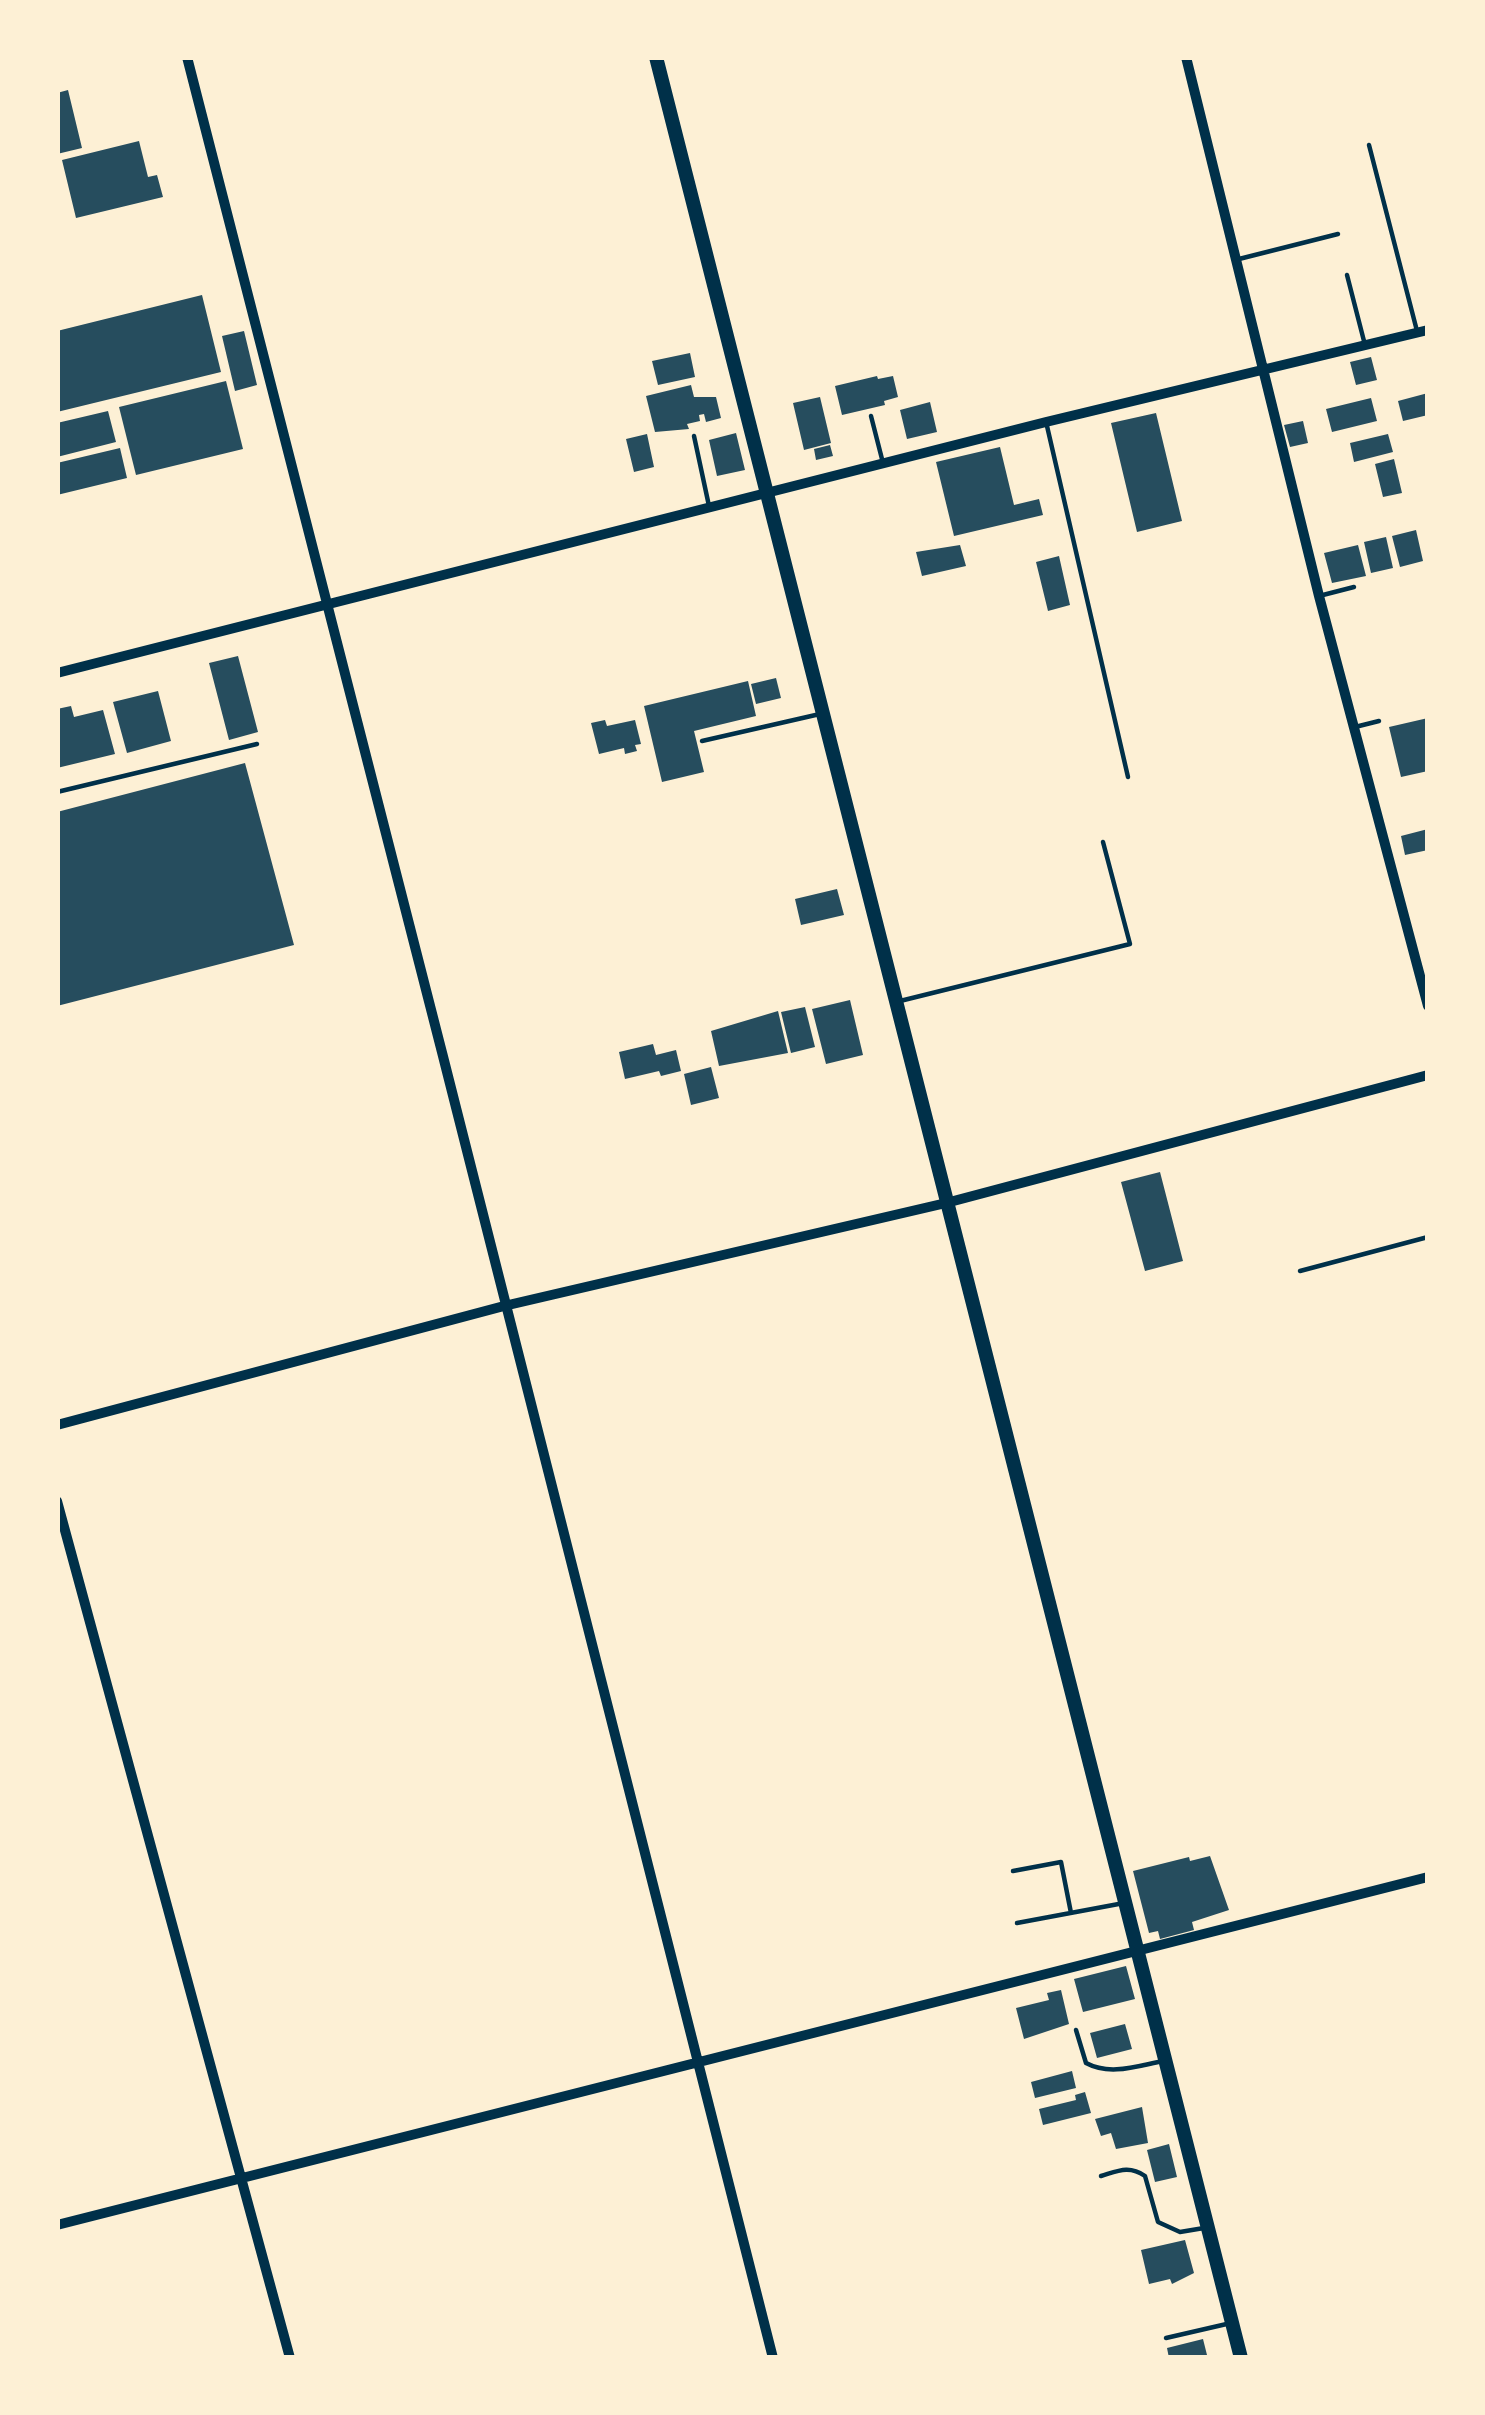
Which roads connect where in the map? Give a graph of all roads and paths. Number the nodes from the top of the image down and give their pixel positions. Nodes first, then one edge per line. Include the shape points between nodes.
1 (187, 57) edge
2 (656, 57) edge
3 (1186, 57) edge
4 (1369, 145) dead end
5 (1338, 234) dead end
6 (1235, 260) junction
7 (1347, 274) dead end
8 (1423, 331) edge
9 (1365, 345) junction
10 (1265, 369) junction
11 (872, 416) dead end
12 (1046, 422) junction
13 (694, 436) dead end
14 (883, 463) junction
15 (768, 493) junction
16 (710, 507) junction
17 (1354, 587) dead end
18 (1319, 596) junction
19 (329, 604) junction
20 (57, 673) edge
21 (823, 713) junction
22 (1378, 721) dead end
23 (1354, 727) junction
24 (703, 741) dead end
25 (256, 744) dead end
26 (1128, 777) dead end
27 (57, 792) edge
28 (1103, 842) dead end
29 (896, 1002) junction
30 (1428, 1006) edge
31 (1428, 1075) edge
32 (946, 1203) junction
33 (1428, 1238) edge
34 (1300, 1271) dead end
35 (504, 1306) junction
36 (57, 1426) edge
37 (57, 1501) edge
38 (1013, 1871) dead end
39 (1428, 1877) edge
40 (1127, 1902) junction
41 (1071, 1913) junction
42 (1017, 1923) dead end
43 (1140, 1952) junction
44 (1076, 2030) dead end
45 (696, 2060) junction
46 (1167, 2060) junction
47 (1101, 2176) dead end
48 (244, 2177) junction
49 (57, 2225) edge
50 (1209, 2227) junction
51 (1233, 2323) junction
52 (1166, 2338) dead end
53 (290, 2358) edge
54 (772, 2358) edge
55 (1241, 2358) edge

1 - 19 street
2 - 15 main road
3 - 6 street
4 - 8 lane
5 - 6 lane
6 - 10 street
7 - 9 lane
8 - 9 street
9 - 10 street
10 - 12 street
10 - 18 street
11 - 14 lane
12 - 14 street
12 - 26 lane
13 - 16 lane
14 - 15 street
15 - 16 street
15 - 21 main road
16 - 19 street
17 - 18 lane
18 - 23 street
19 - 20 street
19 - 35 street
21 - 24 lane
21 - 29 main road
22 - 23 lane
23 - 30 street
25 - 27 lane
28 - 29 lane via 1130,944
29 - 32 main road
31 - 32 street
32 - 35 street
32 - 40 main road
33 - 34 lane
35 - 36 street
35 - 45 street
37 - 48 street
38 - 41 lane via 1061,1862
39 - 43 street
40 - 41 lane
40 - 43 main road
41 - 42 lane
43 - 45 street
43 - 46 main road
44 - 46 lane via 1094,2068
45 - 48 street
45 - 54 street
46 - 50 main road
47 - 50 lane via 1137,2170 1158,2222 1180,2232
48 - 49 street
48 - 53 street
50 - 51 main road
51 - 52 lane
51 - 55 main road

